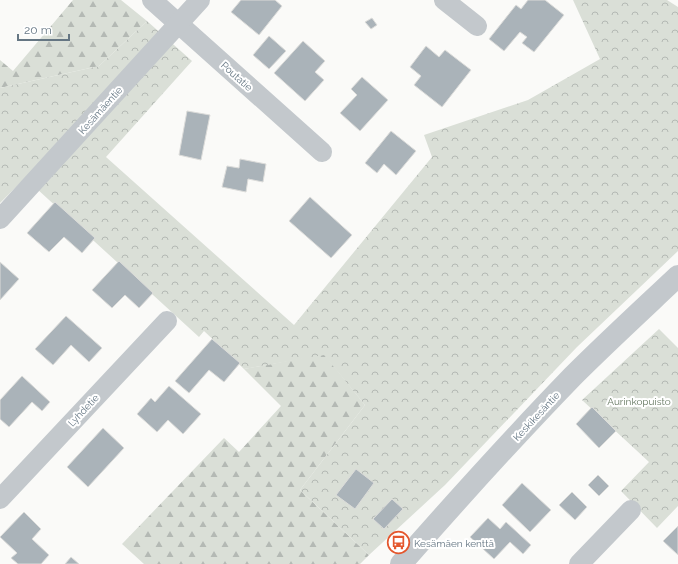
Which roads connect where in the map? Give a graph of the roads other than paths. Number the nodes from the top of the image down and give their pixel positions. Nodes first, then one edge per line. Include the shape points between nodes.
1 (152, 0) edge
2 (200, 0) edge
3 (444, 0) edge
4 (179, 23) junction
5 (477, 26) dead end
6 (322, 152) dead end
7 (0, 219) edge
8 (678, 276) edge
9 (167, 321) dead end
10 (0, 499) edge
11 (631, 510) dead end
12 (401, 564) edge
13 (579, 564) edge

1 - 4 street, Poutatie
2 - 4 street, Kesämäentie
3 - 5 street
4 - 6 street, Poutatie
4 - 7 street, Kesämäentie
8 - 12 street, Keskikesäntie via 573,377
9 - 10 street, Lyhdetie
11 - 13 street

